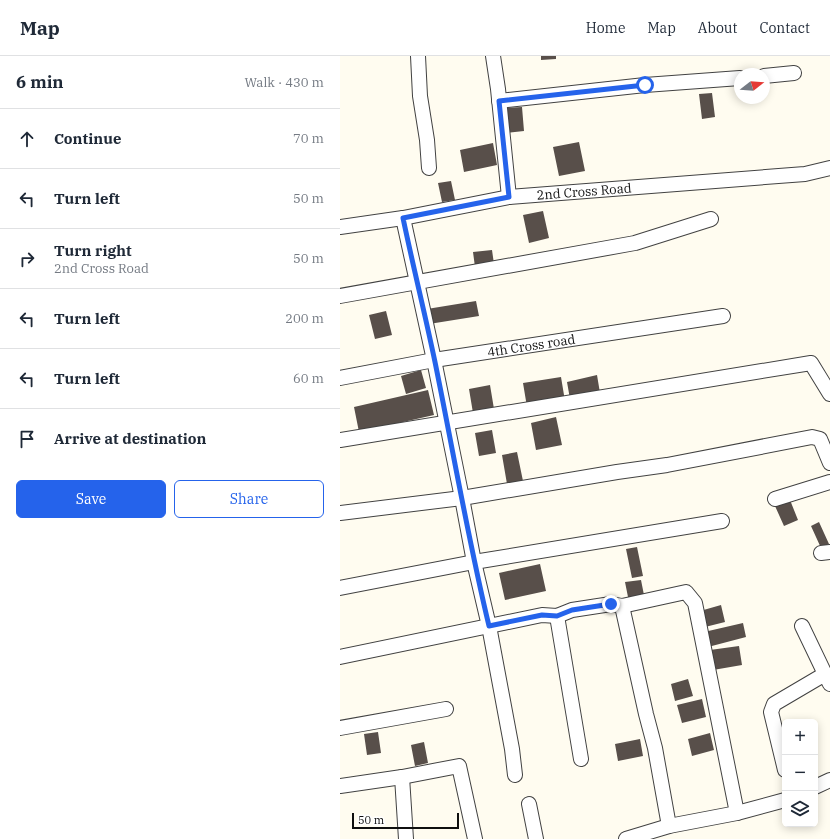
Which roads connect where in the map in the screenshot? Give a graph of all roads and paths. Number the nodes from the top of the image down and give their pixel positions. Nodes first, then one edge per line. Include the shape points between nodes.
1 (418, 56) edge
2 (493, 56) edge
3 (794, 73) dead end
4 (770, 75) edge
5 (734, 78) edge
6 (499, 101) junction
7 (429, 168) dead end
8 (830, 168) edge
9 (509, 197) junction
10 (403, 218) junction
11 (711, 219) dead end
12 (340, 227) edge
13 (417, 281) junction
14 (340, 296) edge
15 (723, 316) dead end
16 (434, 360) junction
17 (340, 378) edge
18 (830, 394) edge
19 (447, 422) junction
20 (340, 440) edge
21 (830, 463) edge
22 (830, 482) edge
23 (462, 498) junction
24 (775, 499) dead end
25 (340, 513) edge
26 (722, 521) dead end
27 (474, 562) junction
28 (340, 588) edge
29 (622, 606) junction
30 (557, 616) junction
31 (489, 626) junction
32 (802, 626) dead end
33 (340, 657) edge
34 (828, 679) edge
35 (446, 709) dead end
36 (340, 728) edge
37 (782, 758) edge
38 (581, 759) dead end
39 (515, 775) dead end
40 (402, 777) junction
41 (830, 780) edge
42 (818, 785) edge
43 (340, 786) edge
44 (782, 801) edge
45 (529, 804) dead end
46 (737, 813) junction
47 (669, 826) junction
48 (406, 839) edge
49 (475, 839) edge
50 (536, 839) edge
51 (626, 839) edge

1 - 7 street
2 - 6 street
3 - 4 street
5 - 6 street
6 - 9 street
8 - 9 street, 2nd Cross Road via 805,174
9 - 10 street, 2nd Cross Road
10 - 12 street, 2nd Cross Road
10 - 13 street
11 - 13 street via 635,243
13 - 14 street
13 - 16 street
15 - 16 street, 4th Cross road
16 - 17 street, 4th Cross road
16 - 19 street
18 - 19 street via 811,362
19 - 20 street
19 - 23 street
21 - 23 street via 820,439 812,436 667,465
22 - 24 street
23 - 25 street
23 - 27 street
26 - 27 street
27 - 28 street
27 - 31 street
29 - 30 street via 611,604 572,610
29 - 46 street via 686,592 695,603
29 - 47 street via 655,748
30 - 31 street via 542,615
30 - 38 street
31 - 33 street
31 - 39 street
32 - 34 street
34 - 37 street via 774,704 770,712
35 - 36 street
40 - 43 street
40 - 48 street
40 - 49 street via 459,766
41 - 42 street
44 - 46 street
45 - 50 street
46 - 47 street
47 - 51 street

